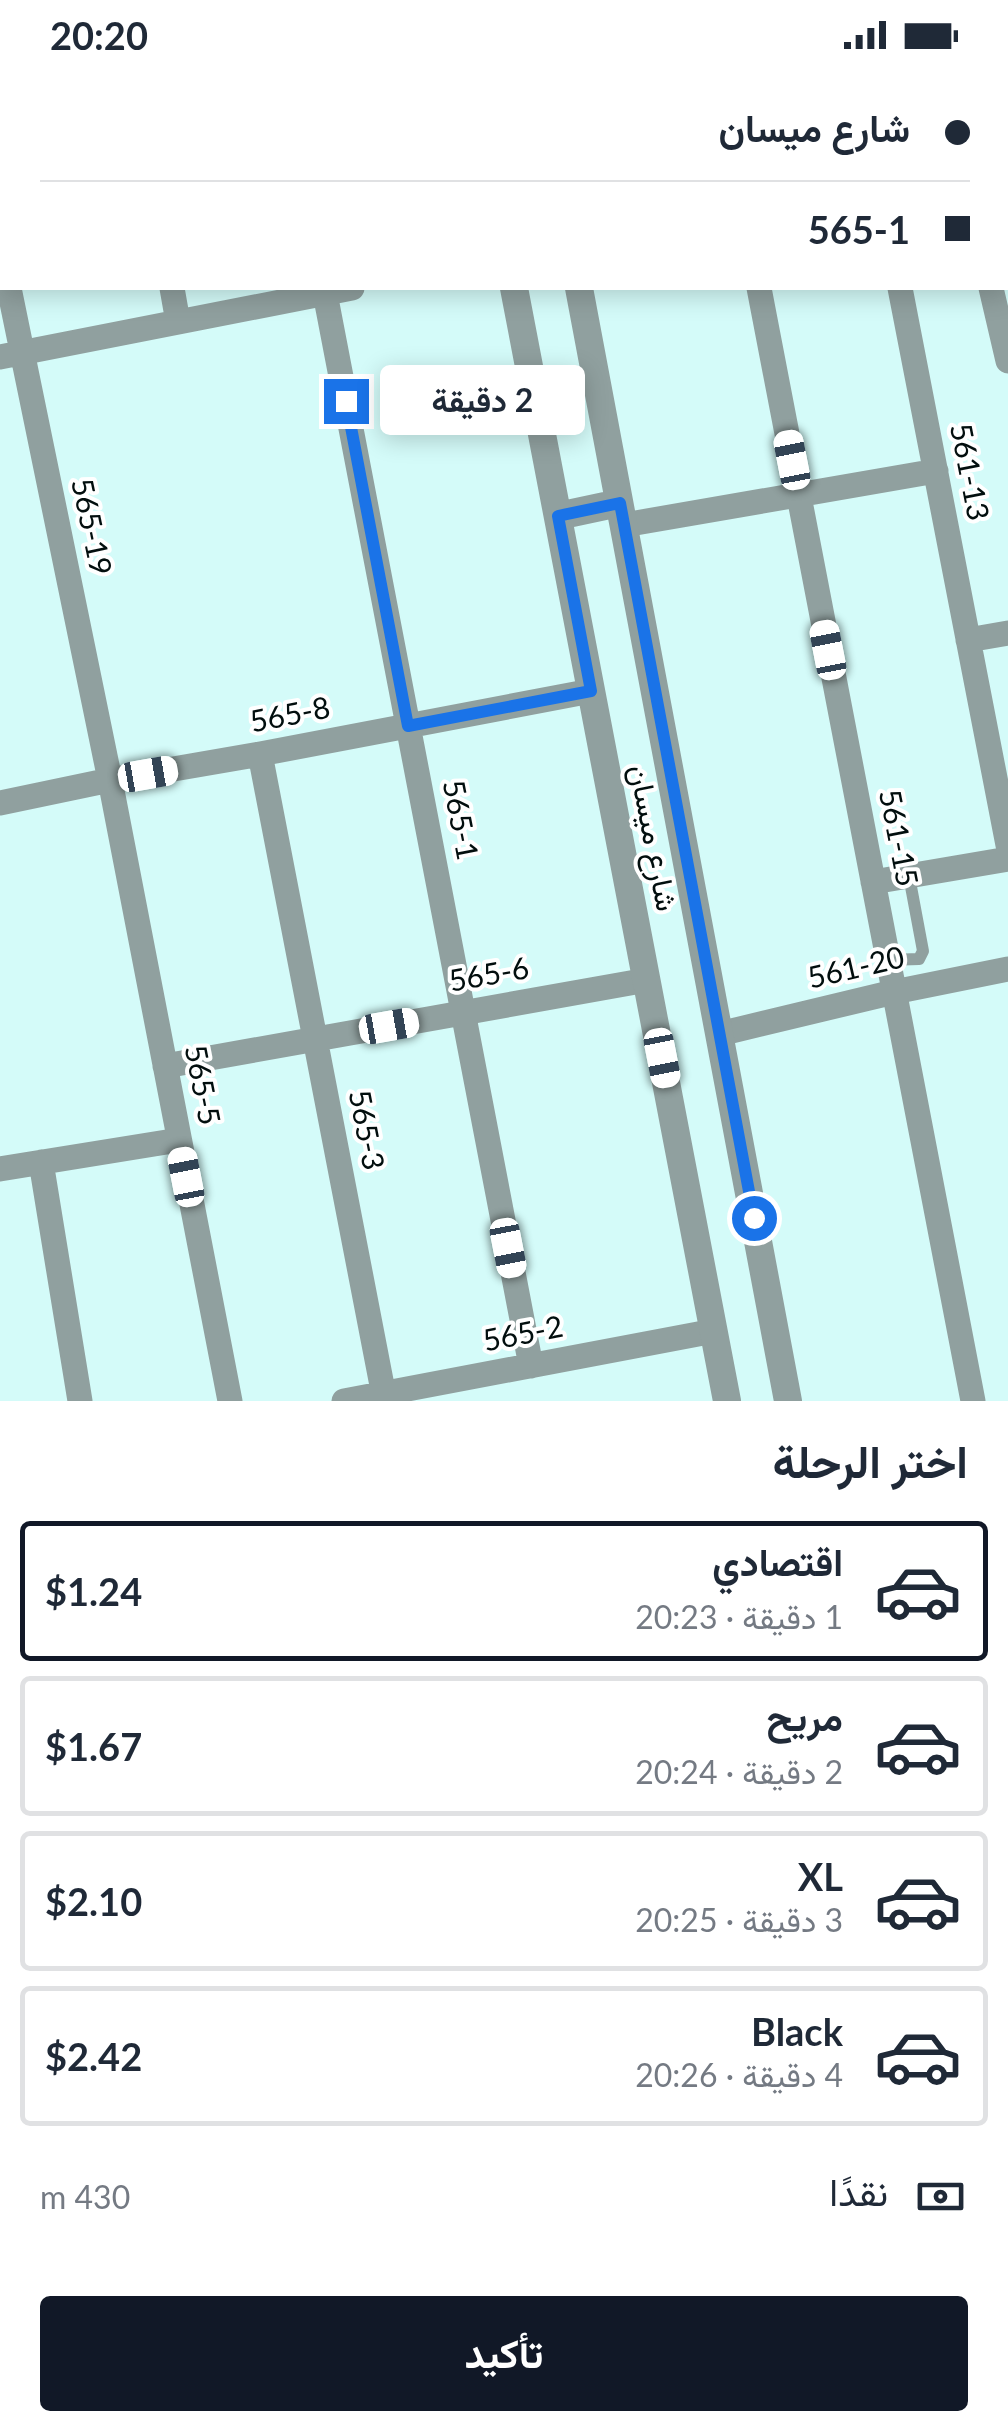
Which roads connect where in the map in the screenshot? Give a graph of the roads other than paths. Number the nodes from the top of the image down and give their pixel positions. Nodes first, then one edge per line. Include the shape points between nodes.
1 (9, 290) edge
2 (172, 290) edge
3 (325, 290) edge
4 (514, 290) edge
5 (579, 290) edge
6 (759, 290) edge
7 (900, 290) edge
8 (991, 290) edge
9 (178, 322) junction
10 (11, 355) edge
11 (1008, 361) edge
12 (936, 471) junction
13 (799, 495) junction
14 (622, 514) junction
15 (558, 516) junction
16 (1008, 633) edge
17 (968, 640) junction
18 (591, 691) junction
19 (408, 726) junction
20 (260, 754) junction
21 (110, 780) junction
22 (0, 804) edge
23 (1008, 845) edge
24 (1008, 859) edge
25 (909, 876) junction
26 (874, 882) junction
27 (888, 960) junction
28 (1008, 968) edge
29 (647, 980) junction
30 (894, 992) junction
31 (464, 1013) junction
32 (720, 1034) junction
33 (315, 1039) junction
34 (165, 1066) junction
35 (179, 1140) junction
36 (42, 1162) junction
37 (0, 1169) edge
38 (714, 1332) junction
39 (531, 1366) junction
40 (384, 1397) edge
41 (80, 1401) edge
42 (230, 1401) edge
43 (344, 1401) edge
44 (728, 1401) edge
45 (788, 1401) edge
46 (973, 1401) edge

1 - 10 street, 565-19
2 - 9 street
3 - 9 street
3 - 19 street, 565-1
4 - 15 street, شارع ميسان
5 - 14 street, شارع ميسان
6 - 13 street, 561-15
7 - 12 street, 561-13
8 - 11 street
9 - 10 street
10 - 21 street, 565-19
12 - 13 street
12 - 17 street, 561-13
13 - 14 street
13 - 26 street, 561-15
14 - 15 street
14 - 32 street, شارع ميسان
15 - 18 street, شارع ميسان
16 - 17 street
17 - 23 street, 561-13
18 - 19 street, 565-8
18 - 29 street, شارع ميسان
19 - 20 street, 565-8
19 - 31 street, 565-1
20 - 21 street, 565-8
20 - 33 street, 565-3
21 - 22 street, 565-8
21 - 34 street, 565-5
24 - 25 street
25 - 26 street
25 - 27 lane via 923,951 919,959
26 - 27 street, 561-15
27 - 30 street, 561-15
28 - 30 street, 561-20
29 - 31 street, 565-6
29 - 38 street, شارع ميسان
30 - 32 street, 561-20
30 - 46 street, 561-15
31 - 33 street, 565-6
31 - 39 street, 565-1
32 - 45 street, شارع ميسان
33 - 34 street, 565-6
33 - 40 street, 565-3
34 - 35 street, 565-5
35 - 36 street
35 - 42 street, 565-5
36 - 37 street
36 - 41 street
38 - 39 street, 565-2
38 - 44 street, شارع ميسان
39 - 40 street, 565-2
40 - 43 street, 565-2

